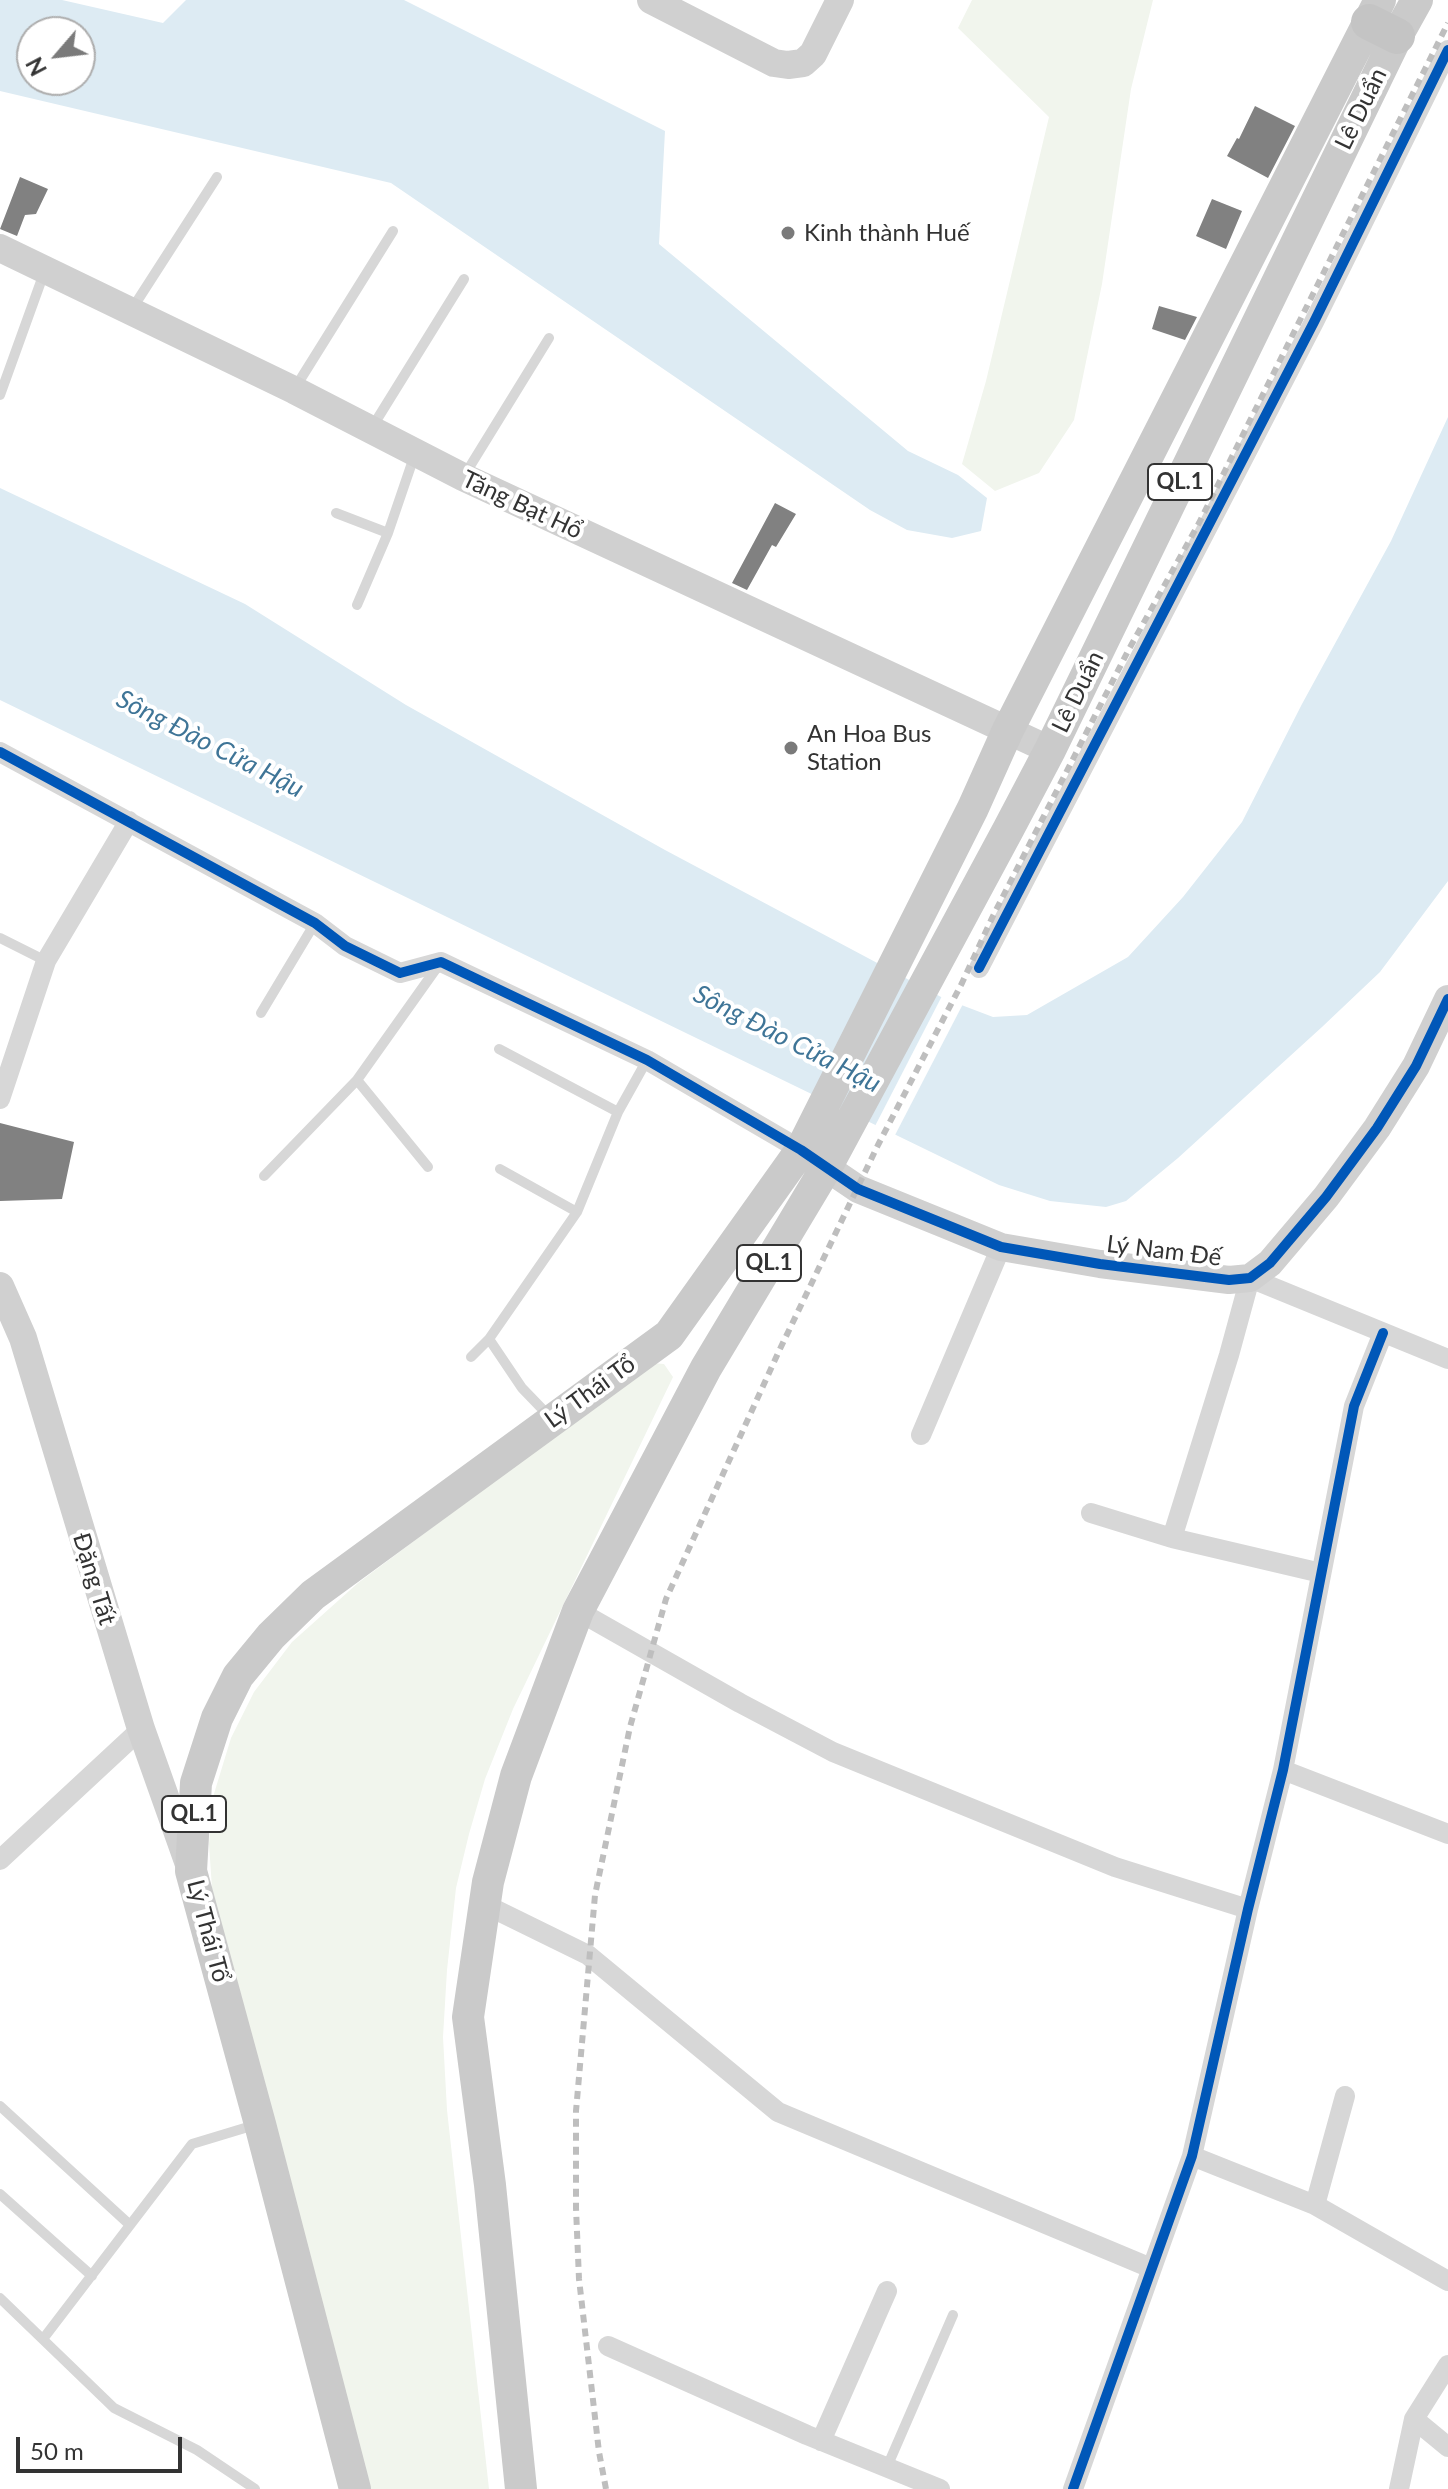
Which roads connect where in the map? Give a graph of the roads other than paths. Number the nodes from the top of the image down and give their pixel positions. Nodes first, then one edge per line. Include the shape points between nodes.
1 (651, 0) edge
2 (840, 0) edge
3 (1417, 0) edge
4 (1382, 19) edge
5 (1448, 50) edge
6 (217, 177) dead end
7 (393, 231) dead end
8 (0, 248) edge
9 (46, 269) junction
10 (464, 279) dead end
11 (131, 311) junction
12 (549, 338) dead end
13 (294, 390) junction
14 (0, 395) edge
15 (370, 431) junction
16 (415, 454) junction
17 (463, 477) junction
18 (336, 513) dead end
19 (388, 533) junction
20 (357, 605) dead end
21 (1008, 730) junction
22 (1050, 750) junction
23 (0, 752) edge
24 (129, 821) junction
25 (315, 923) junction
26 (0, 938) edge
27 (46, 961) junction
28 (441, 962) junction
29 (979, 968) dead end
30 (1448, 999) edge
31 (261, 1013) dead end
32 (499, 1049) dead end
33 (647, 1060) junction
34 (357, 1080) junction
35 (0, 1099) edge
36 (618, 1112) junction
37 (817, 1153) junction
38 (428, 1167) dead end
39 (500, 1169) dead end
40 (264, 1176) dead end
41 (577, 1212) junction
42 (1001, 1247) junction
43 (1250, 1278) junction
44 (0, 1286) edge
45 (1383, 1333) junction
46 (669, 1335) junction
47 (489, 1339) junction
48 (471, 1357) dead end
49 (1448, 1359) edge
50 (706, 1368) junction
51 (552, 1419) junction
52 (921, 1435) dead end
53 (1091, 1513) dead end
54 (1172, 1538) junction
55 (1321, 1573) junction
56 (578, 1611) junction
57 (141, 1729) junction
58 (1283, 1770) junction
59 (1448, 1834) edge
60 (0, 1860) edge
61 (191, 1871) junction
62 (484, 1904) junction
63 (1248, 1909) junction
64 (1345, 2096) dead end
65 (0, 2106) edge
66 (260, 2124) junction
67 (1192, 2156) junction
68 (0, 2194) edge
69 (1315, 2205) junction
70 (130, 2225) junction
71 (1151, 2268) junction
72 (92, 2276) junction
73 (1448, 2281) edge
74 (887, 2291) dead end
75 (0, 2300) edge
76 (953, 2315) dead end
77 (43, 2339) junction
78 (608, 2346) dead end
79 (1448, 2365) edge
80 (1414, 2419) junction
81 (821, 2441) junction
82 (1448, 2447) edge
83 (887, 2467) junction
84 (255, 2489) edge
85 (355, 2489) edge
86 (521, 2489) edge
87 (940, 2489) edge
88 (1073, 2489) edge
89 (1399, 2489) edge

1 - 2 street via 774,63 798,65 813,54
3 - 4 main road, Lê Duẩn / QL.1
4 - 21 main road, Lê Duẩn / QL.1
4 - 22 main road, Lê Duẩn / QL.1
5 - 29 street via 1314,322
6 - 11 lane
7 - 13 lane
8 - 9 street, Tăng Bạt Hổ
9 - 11 street, Tăng Bạt Hổ
9 - 14 lane
10 - 15 lane
11 - 13 street, Tăng Bạt Hổ
12 - 17 lane
13 - 15 street, Tăng Bạt Hổ
15 - 16 street, Tăng Bạt Hổ
16 - 17 street, Tăng Bạt Hổ
16 - 19 lane
17 - 21 street, Tăng Bạt Hổ
18 - 19 lane
19 - 20 lane
21 - 22 street, Tăng Bạt Hổ
21 - 37 main road, Lê Duẩn / QL.1 via 907,942
22 - 37 main road, Lê Duẩn / QL.1 via 936,961
23 - 24 street
24 - 25 street
24 - 27 street
25 - 28 street via 345,946 400,973
25 - 31 lane
26 - 27 lane
27 - 35 street
28 - 33 street
28 - 34 lane
30 - 43 street, Lý Nam Đế via 1416,1066 1377,1128 1326,1197 1270,1263
32 - 36 lane
33 - 36 lane
33 - 37 street
34 - 38 lane
34 - 40 lane
36 - 41 lane
37 - 42 street, Lý Nam Đế via 858,1189
37 - 46 main road, Lê Duẩn / QL.1
37 - 50 main road, Lê Duẩn / QL.1
39 - 41 lane
41 - 47 lane
42 - 43 street, Lý Nam Đế via 1100,1264
42 - 52 street
43 - 45 street
43 - 54 street
44 - 57 street, Đặng Tất via 23,1338
45 - 49 street
45 - 55 street via 1354,1406
46 - 50 main road
46 - 51 main road, Lý Thái Tổ / QL.1
47 - 48 lane
47 - 51 lane via 522,1388
50 - 56 main road, QL.1
51 - 61 main road, Lý Thái Tổ / QL.1 via 313,1595 238,1676 217,1718 196,1783
53 - 54 street
54 - 55 street
55 - 58 street
56 - 62 main road, QL.1 via 516,1776
56 - 63 street via 833,1752 1115,1867
57 - 60 street
57 - 61 street, Đặng Tất
58 - 59 street
58 - 63 street
61 - 66 main road, Lý Thái Tổ / QL.1
62 - 71 street via 588,1955 778,2112
62 - 86 main road, QL.1 via 468,2017
63 - 67 street
64 - 69 street
65 - 70 lane
66 - 70 lane via 192,2144
66 - 85 main road, Lý Thái Tổ / QL.1
67 - 69 street
67 - 71 street
68 - 72 lane
69 - 73 street
70 - 72 lane
71 - 88 street
72 - 77 lane
74 - 81 street
75 - 77 lane
76 - 83 lane
77 - 84 lane via 114,2408 197,2450
78 - 81 street
79 - 80 street
80 - 82 street
80 - 89 street
81 - 83 street
83 - 87 street

